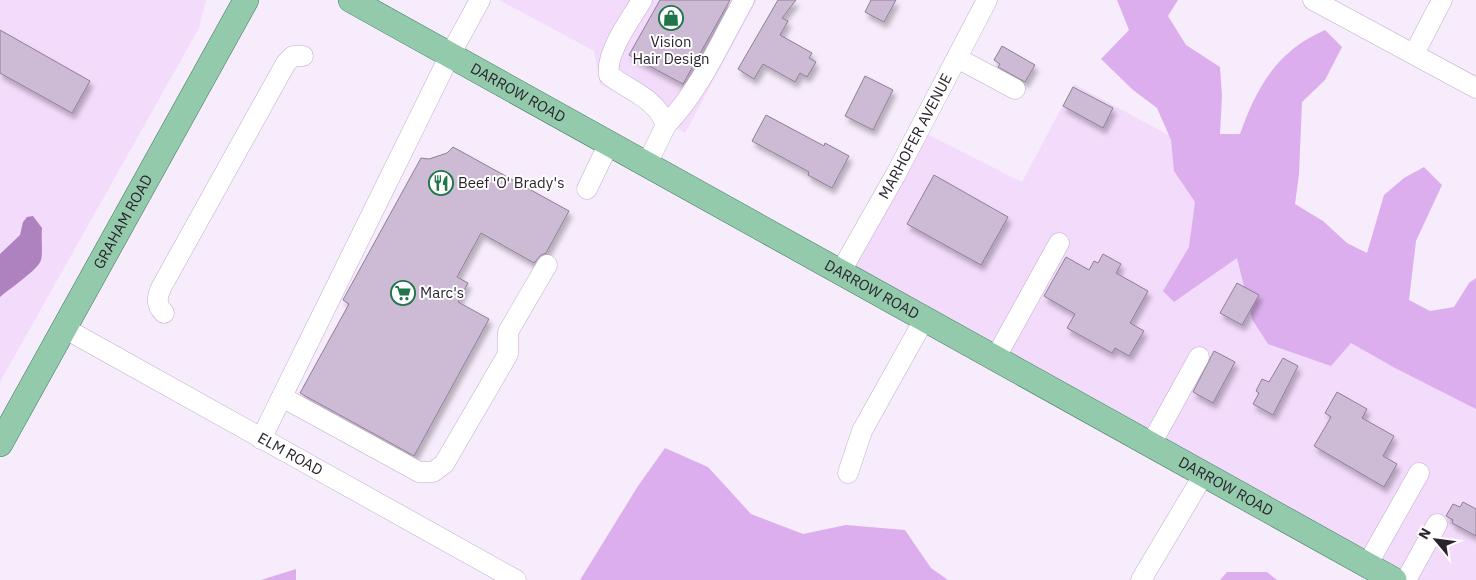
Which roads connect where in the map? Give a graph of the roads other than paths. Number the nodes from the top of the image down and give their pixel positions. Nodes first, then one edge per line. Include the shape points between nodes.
1 (246, 0) edge
2 (351, 0) edge
3 (480, 0) edge
4 (642, 0) edge
5 (744, 0) edge
6 (987, 0) edge
7 (1313, 0) edge
8 (1442, 0) edge
9 (1414, 54) junction
10 (450, 55) junction
11 (303, 56) dead end
12 (957, 58) junction
13 (1476, 88) edge
14 (1014, 89) dead end
15 (666, 125) junction
16 (609, 143) junction
17 (647, 164) junction
18 (587, 189) dead end
19 (1059, 243) dead end
20 (547, 265) dead end
21 (841, 271) junction
22 (164, 313) dead end
23 (925, 318) junction
24 (64, 328) junction
25 (996, 357) junction
26 (1198, 357) dead end
27 (282, 397) junction
28 (261, 439) junction
29 (0, 444) edge
30 (1151, 444) junction
31 (1419, 472) dead end
32 (848, 473) dead end
33 (1204, 474) junction
34 (1437, 524) dead end
35 (1367, 565) junction
36 (516, 580) edge
37 (1141, 580) edge
38 (1394, 580) edge
39 (1406, 580) edge

1 - 24 main road, GRAHAM ROAD
2 - 10 main road, DARROW ROAD
3 - 10 street
4 - 15 street via 607,65 609,75 651,101
5 - 15 street via 692,92
6 - 12 street, MARHOFER AVENUE
7 - 9 street
8 - 9 street
9 - 13 street
10 - 16 main road, DARROW ROAD
10 - 27 street
11 - 22 street via 293,56 286,63 162,286 156,300
12 - 14 street
12 - 21 street, MARHOFER AVENUE
15 - 17 street
16 - 17 main road, DARROW ROAD
16 - 18 street
17 - 21 main road, DARROW ROAD
19 - 25 street
20 - 27 street via 508,332 508,354 444,464 433,472 420,472
21 - 23 main road, DARROW ROAD
23 - 25 main road, DARROW ROAD
23 - 32 street via 862,431
24 - 28 street, ELM ROAD
24 - 29 main road, GRAHAM ROAD
25 - 30 main road, DARROW ROAD
26 - 30 street
27 - 28 street
28 - 36 street, ELM ROAD
30 - 33 main road, DARROW ROAD
31 - 35 street
33 - 35 main road, DARROW ROAD
33 - 37 street
34 - 39 street
35 - 38 main road, DARROW ROAD

